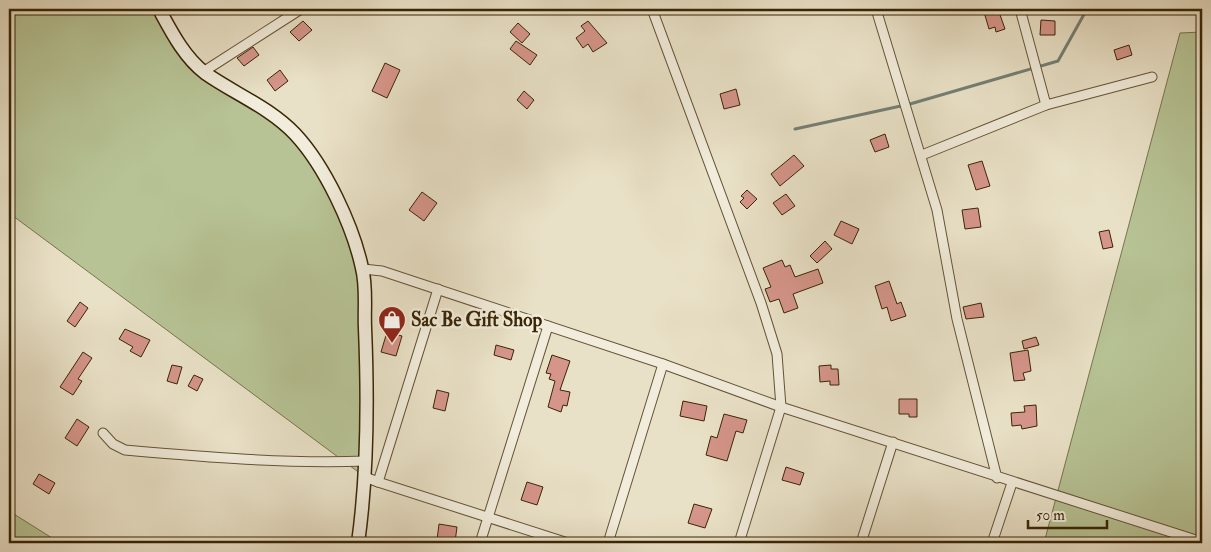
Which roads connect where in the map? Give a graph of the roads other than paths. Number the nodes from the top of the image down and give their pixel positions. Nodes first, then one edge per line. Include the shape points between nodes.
1 (159, 9) edge
2 (301, 9) edge
3 (652, 9) edge
4 (876, 9) edge
5 (1020, 9) edge
6 (203, 72) junction
7 (1152, 77) dead end
8 (1046, 105) junction
9 (922, 155) junction
10 (363, 269) junction
11 (438, 290) junction
12 (548, 326) junction
13 (663, 364) junction
14 (781, 408) junction
15 (103, 433) dead end
16 (893, 442) junction
17 (366, 461) junction
18 (997, 478) junction
19 (372, 479) junction
20 (1012, 483) junction
21 (488, 517) junction
22 (1202, 542) edge
23 (358, 543) edge
24 (480, 543) edge
25 (568, 543) edge
26 (608, 543) edge
27 (739, 543) edge
28 (861, 543) edge
29 (992, 543) edge

1 - 6 main road via 175,39
2 - 6 street
3 - 14 street via 761,303 777,354
4 - 9 street
5 - 8 street
6 - 10 main road via 272,113 317,161 343,212
7 - 8 street
8 - 9 street
9 - 18 street via 937,210 957,319
10 - 11 street via 382,271
10 - 17 main road via 368,384
11 - 12 street
11 - 19 street
12 - 13 street
12 - 21 street
13 - 14 street
13 - 26 street
14 - 16 street
14 - 27 street
15 - 17 street via 113,444 125,450 289,460
16 - 18 street
16 - 28 street
17 - 19 main road
18 - 20 street
19 - 21 street
19 - 23 main road
20 - 22 street
20 - 29 street
21 - 24 street
21 - 25 street

